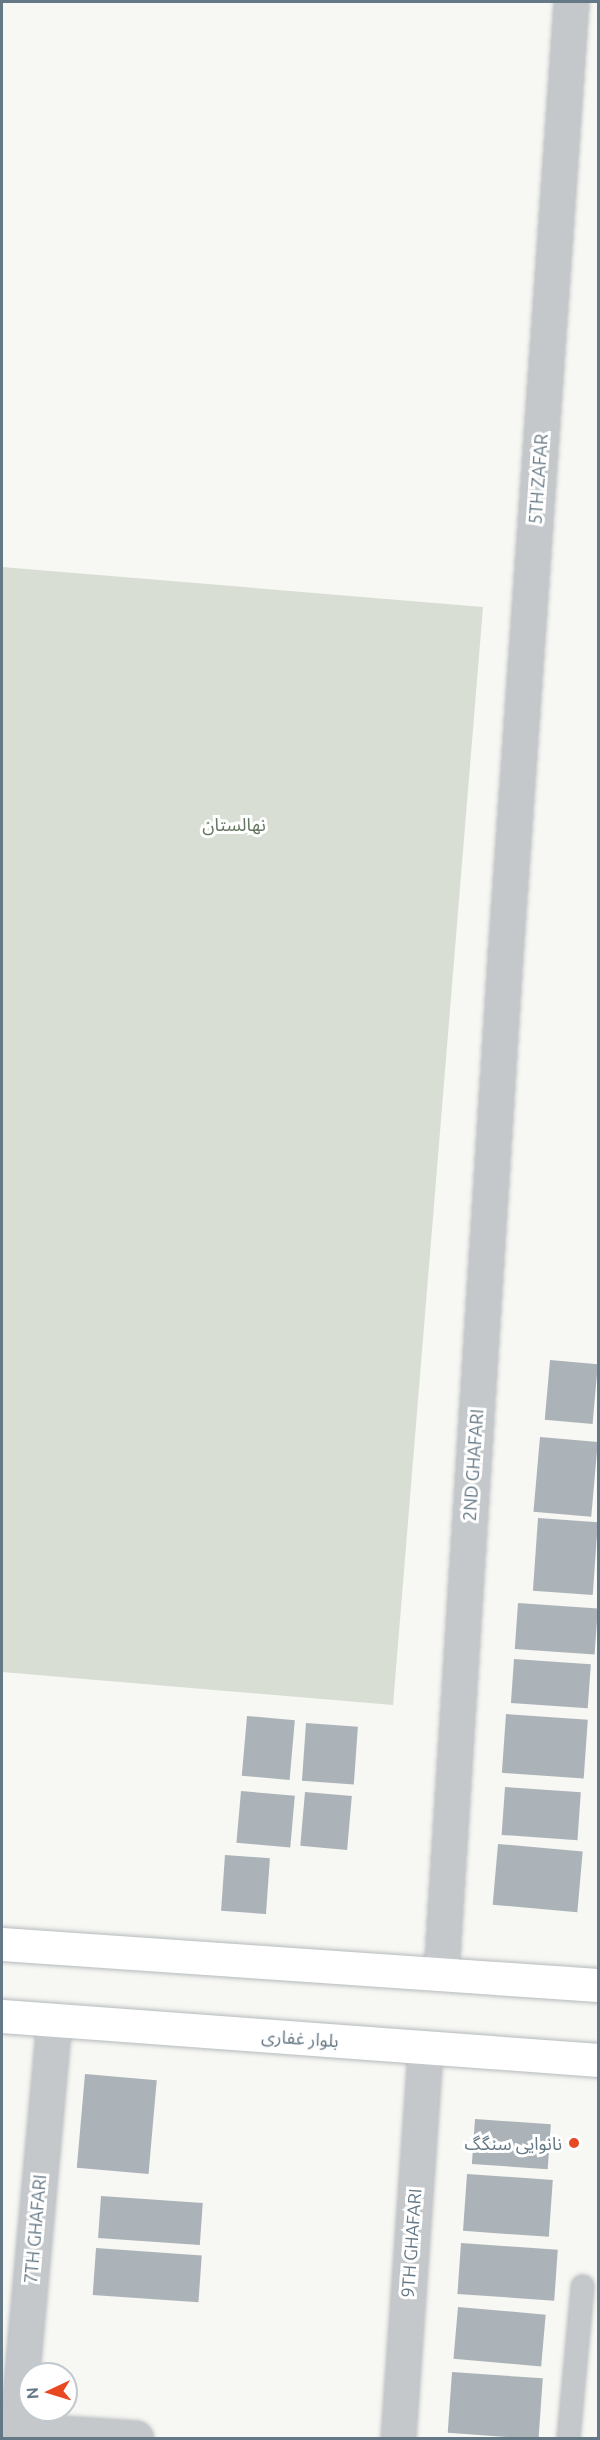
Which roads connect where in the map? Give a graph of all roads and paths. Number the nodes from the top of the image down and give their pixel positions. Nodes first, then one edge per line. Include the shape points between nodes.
1 (571, 2) edge
2 (505, 956) joint
3 (2, 1944) edge
4 (441, 1974) junction
5 (598, 1985) edge
6 (2, 2016) edge
7 (54, 2020) junction
8 (425, 2047) junction
9 (598, 2060) edge
10 (582, 2286) dead end
11 (11, 2432) edge
12 (136, 2439) edge
13 (398, 2439) edge
14 (568, 2439) edge

1 - 2 street, 5TH ZAFAR
2 - 4 street, 2ND GHAFARI
3 - 4 main road
4 - 5 main road
6 - 7 main road, بلوار غفاری
7 - 8 main road, بلوار غفاری
7 - 11 street, 7TH GHAFARI
8 - 9 main road, بلوار غفاری
8 - 13 street, 9TH GHAFARI
10 - 14 lane
11 - 12 street

